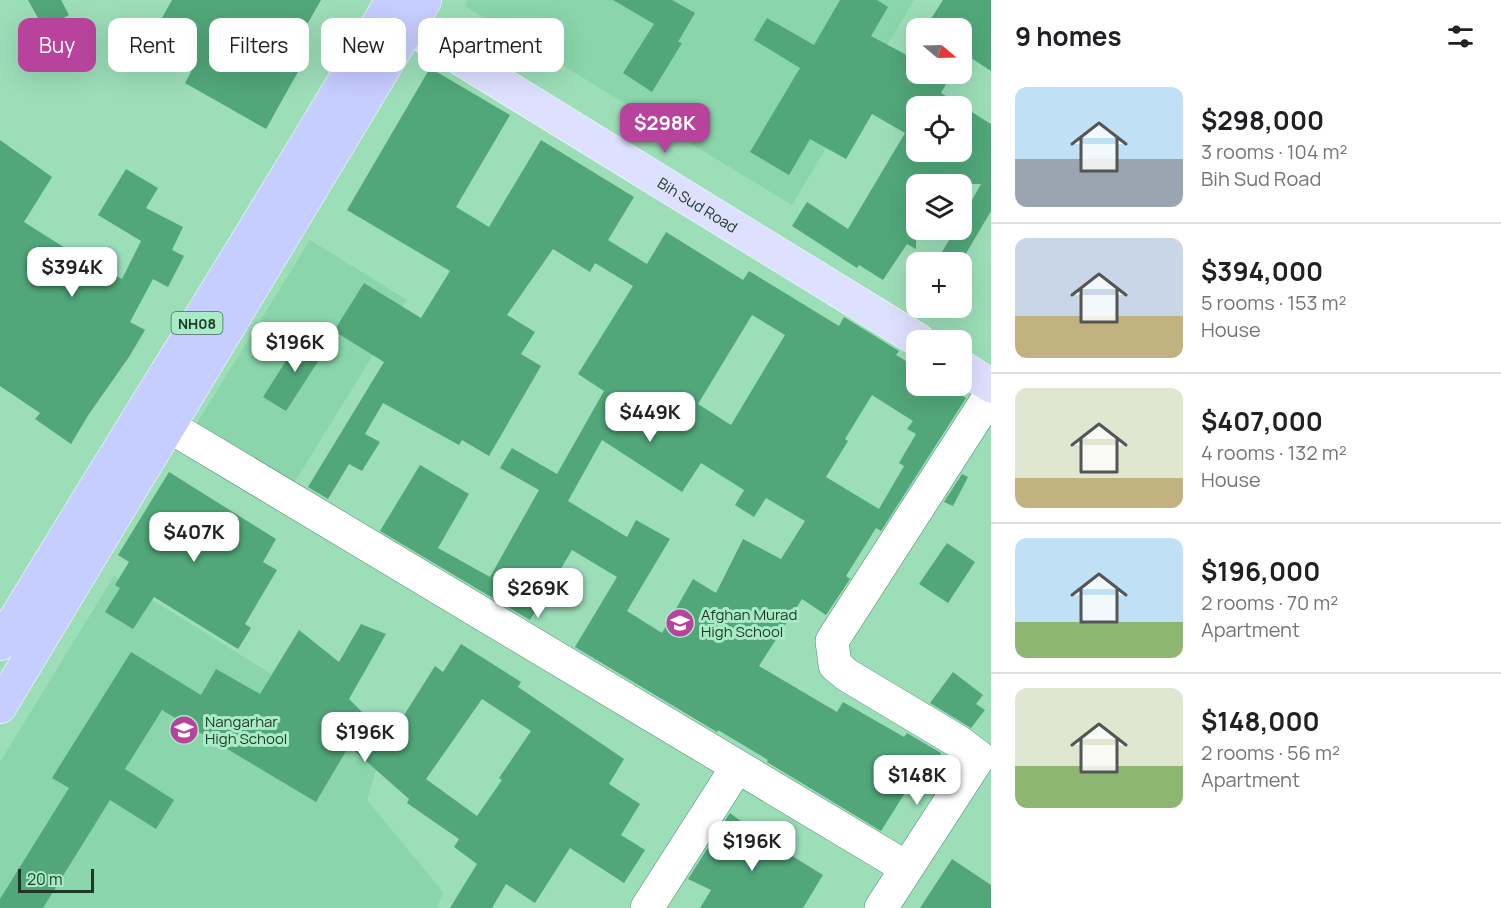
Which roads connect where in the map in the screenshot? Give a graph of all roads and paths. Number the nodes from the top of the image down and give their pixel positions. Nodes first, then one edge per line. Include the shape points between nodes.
1 (403, 10) edge
2 (906, 332) edge
3 (972, 375) edge
4 (991, 387) edge
5 (156, 419) junction
6 (0, 644) edge
7 (0, 707) edge
8 (982, 756) edge
9 (737, 767) junction
10 (907, 868) junction
11 (647, 908) edge
12 (881, 908) edge

1 - 2 main road, Bih Sud Road
1 - 5 highway, NH08 via 262,219
3 - 4 main road
4 - 8 street via 832,641 835,665 847,675
5 - 6 highway, NH08
5 - 7 highway, NH08
5 - 9 street
8 - 10 street
9 - 10 street
9 - 11 street
10 - 12 street

